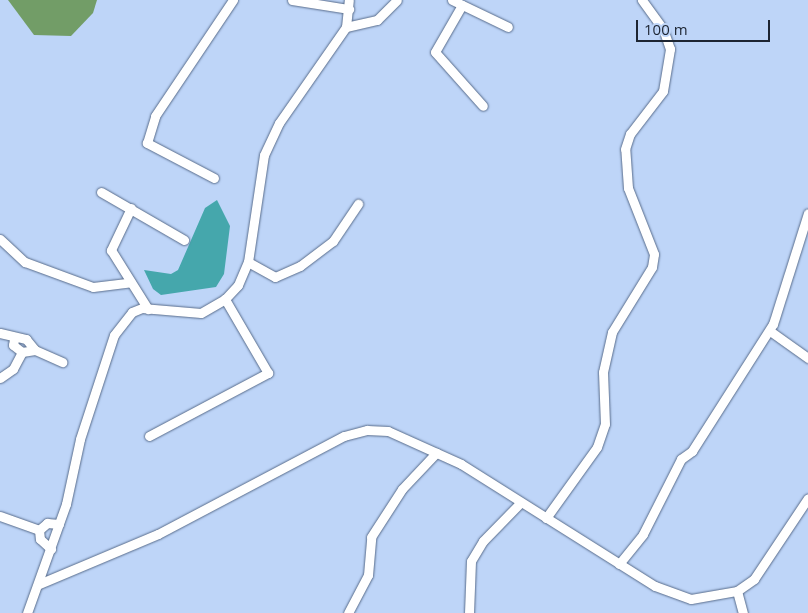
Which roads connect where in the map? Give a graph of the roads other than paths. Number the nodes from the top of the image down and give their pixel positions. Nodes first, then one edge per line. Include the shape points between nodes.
1 (233, 0) edge
2 (292, 0) edge
3 (397, 0) edge
4 (452, 0) edge
5 (642, 0) edge
6 (349, 4) edge
7 (462, 5) junction
8 (346, 27) junction
9 (508, 27) dead end
10 (483, 106) dead end
11 (214, 178) dead end
12 (101, 192) dead end
13 (358, 204) dead end
14 (131, 208) junction
15 (808, 214) edge
16 (0, 239) edge
17 (184, 240) dead end
18 (248, 262) junction
19 (131, 282) junction
20 (226, 299) junction
21 (148, 309) junction
22 (770, 331) junction
23 (0, 333) edge
24 (14, 339) junction
25 (35, 350) junction
26 (22, 352) junction
27 (808, 358) edge
28 (62, 362) dead end
29 (0, 378) edge
30 (149, 436) dead end
31 (436, 453) junction
32 (808, 498) edge
33 (521, 502) junction
34 (0, 516) edge
35 (546, 518) junction
36 (59, 524) junction
37 (38, 530) junction
38 (51, 549) junction
39 (619, 564) junction
40 (38, 584) junction
41 (737, 591) junction
42 (27, 613) edge
43 (348, 613) edge
44 (469, 613) edge
45 (743, 613) edge

1 - 11 street via 154,116 147,143
2 - 6 street
3 - 8 street via 377,20
4 - 7 street
5 - 35 street via 663,29 670,49 663,91 630,134 625,149 628,188 654,254 652,267 612,332 603,372 605,424 598,447
6 - 8 street
7 - 9 street
7 - 10 street via 435,52
8 - 18 street via 272,136 256,190
12 - 14 street
13 - 18 street via 333,241 300,266 275,277
14 - 17 street
14 - 19 street via 111,250
15 - 22 street
16 - 19 street via 25,262 93,287
18 - 20 street
19 - 21 street
20 - 21 street via 201,313
20 - 30 street via 268,373
21 - 36 street via 132,312 114,335
22 - 27 street
22 - 39 street via 692,451 681,459 644,534
23 - 24 street
24 - 25 street via 26,339
24 - 26 street via 13,345
25 - 26 street
25 - 28 street
26 - 29 street via 13,369
31 - 33 street
31 - 40 street via 388,431 344,436 158,534
31 - 43 street via 402,489 371,537 368,574
32 - 41 street via 754,579
33 - 35 street
33 - 44 street via 483,541 471,561
34 - 37 street
35 - 39 street
36 - 37 street via 47,523
36 - 38 street
37 - 38 street
38 - 40 street
39 - 41 street via 670,594 713,599
40 - 42 street
41 - 45 street

